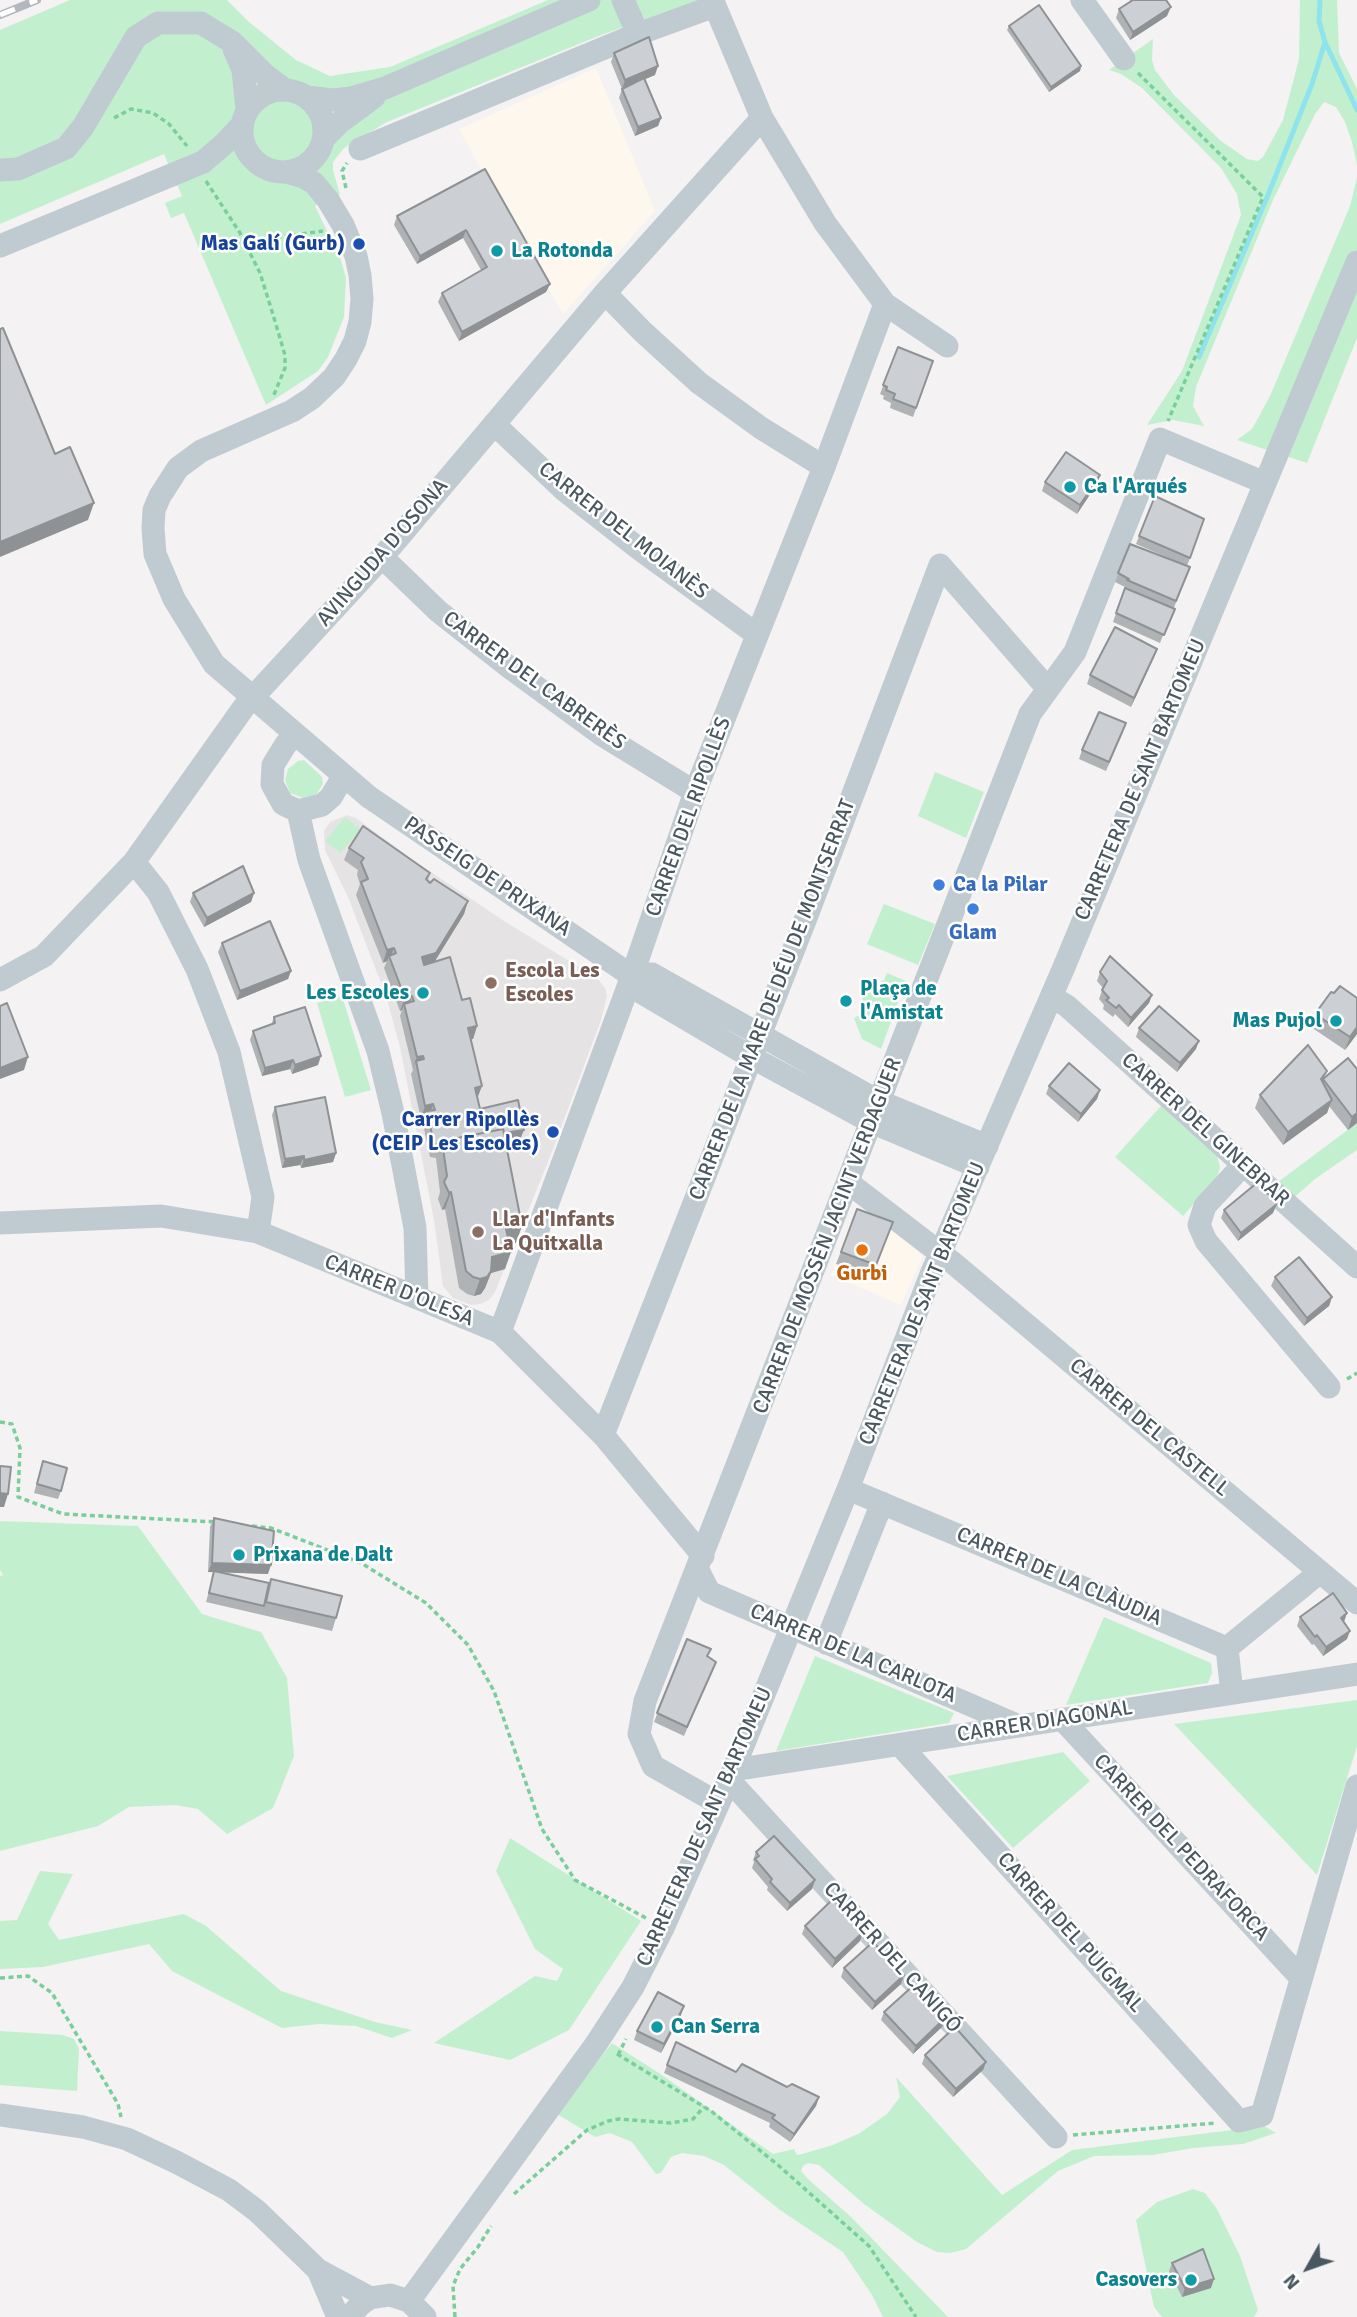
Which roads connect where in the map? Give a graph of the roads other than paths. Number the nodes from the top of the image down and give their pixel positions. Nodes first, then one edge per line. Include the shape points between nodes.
1 (589, 0) edge
2 (623, 0) edge
3 (1082, 0) edge
4 (638, 34) junction
5 (232, 42) junction
6 (1124, 59) road end
7 (385, 88) junction
8 (284, 89) junction
9 (307, 97) junction
10 (245, 117) junction
11 (762, 118) junction
12 (321, 145) junction
13 (360, 149) road end
14 (199, 164) junction
15 (259, 164) junction
16 (0, 170) edge
17 (286, 172) junction
18 (338, 198) junction
19 (0, 246) edge
20 (1357, 262) edge
21 (606, 293) junction
22 (885, 304) junction
23 (947, 346) dead end
24 (494, 424) junction
25 (824, 467) junction
26 (1265, 483) junction
27 (382, 557) junction
28 (756, 634) junction
29 (1048, 689) junction
30 (253, 698) junction
31 (295, 736) junction
32 (343, 776) junction
33 (695, 792) junction
34 (298, 811) junction
35 (134, 862) junction
36 (632, 976) junction
37 (0, 980) edge
38 (1052, 997) junction
39 (759, 1035) junction
40 (751, 1057) junction
41 (874, 1111) junction
42 (987, 1146) junction
43 (1243, 1166) junction
44 (978, 1167) junction
45 (849, 1183) junction
46 (0, 1223) edge
47 (258, 1233) junction
48 (941, 1253) junction
49 (1357, 1267) edge
50 (417, 1298) junction
51 (500, 1332) junction
52 (1329, 1387) dead end
53 (603, 1435) junction
54 (848, 1489) junction
55 (882, 1503) junction
56 (700, 1563) junction
57 (1320, 1572) junction
58 (1357, 1603) edge
59 (791, 1628) junction
60 (826, 1643) junction
61 (1227, 1647) junction
62 (1357, 1674) edge
63 (1231, 1693) junction
64 (1062, 1720) junction
65 (1019, 1726) junction
66 (900, 1745) junction
67 (731, 1775) junction
68 (1357, 1786) edge
69 (718, 1803) junction
70 (1300, 1978) junction
71 (0, 2115) edge
72 (1055, 2137) road end
73 (318, 2270) junction
74 (370, 2298) junction
75 (417, 2309) edge
76 (338, 2317) edge
77 (349, 2317) edge

1 - 7 street
2 - 4 street
3 - 6 street
4 - 11 street via 715,6
4 - 13 street
5 - 8 street
5 - 10 street via 243,70
5 - 16 street via 201,23 158,23 136,37 66,148 18,169
7 - 9 street via 351,98
7 - 12 street via 339,123
8 - 9 street
8 - 10 street via 263,94
9 - 12 street via 321,116
10 - 14 street via 225,144
10 - 15 street via 245,148
11 - 21 street, AVINGUDA D'OSONA
11 - 22 street via 825,223
12 - 17 street via 307,165
12 - 18 street
14 - 15 street via 237,160
14 - 19 street
15 - 17 street
17 - 18 street
18 - 30 street via 362,285 358,331 346,359 334,377 302,404 188,460 171,477 155,510 155,554 174,600 214,664
20 - 26 street, CARRETERA DE SANT BARTOMEU
21 - 24 street, AVINGUDA D'OSONA
21 - 25 street via 699,383
22 - 23 street
22 - 25 street, CARRER DEL RIPOLLÈS
24 - 27 street, AVINGUDA D'OSONA
24 - 28 street, CARRER DEL MOIANÈS via 565,490
25 - 28 street, CARRER DEL RIPOLLÈS
26 - 29 street, CARRER DE MOSSÈN JACINT VERDAGUER via 1160,439 1075,652
26 - 38 street, CARRETERA DE SANT BARTOMEU
27 - 30 street, AVINGUDA D'OSONA
27 - 33 street, CARRER DEL CABRERÈS via 438,611 509,667 603,735
28 - 33 street, CARRER DEL RIPOLLÈS
29 - 39 street, CARRER DE LA MARE DE DÉU DE MONTSERRAT via 940,565
29 - 41 street, CARRER DE MOSSÈN JACINT VERDAGUER via 1030,714
30 - 31 street
30 - 35 street, AVINGUDA D'OSONA
31 - 32 street
31 - 34 street via 271,773 276,795
32 - 34 street via 322,805
32 - 36 street, PASSEIG DE PRIXANA
33 - 36 street, CARRER DEL RIPOLLÈS
34 - 50 street via 309,860 378,1051 415,1228
35 - 37 street, AVINGUDA D'OSONA via 44,956
35 - 47 street via 158,892 197,970 229,1052 263,1197
36 - 39 street, PASSEIG DE PRIXANA via 652,974
36 - 40 street, PASSEIG DE PRIXANA via 639,991
36 - 51 street, CARRER DEL RIPOLLÈS
38 - 42 street, CARRETERA DE SANT BARTOMEU
38 - 43 street, CARRER DEL GINEBRAR
39 - 40 street, CARRER DE LA MARE DE DÉU DE MONTSERRAT
39 - 41 street, PASSEIG DE PRIXANA
40 - 41 street, PASSEIG DE PRIXANA
40 - 53 street, CARRER DE LA MARE DE DÉU DE MONTSERRAT
41 - 42 street, PASSEIG DE PRIXANA
41 - 44 street, PASSEIG DE PRIXANA
41 - 45 street, CARRER DE MOSSÈN JACINT VERDAGUER
42 - 44 street, CARRETERA DE SANT BARTOMEU
43 - 49 street, CARRER DEL GINEBRAR
43 - 52 street via 1205,1206 1199,1225 1206,1241
44 - 48 street, CARRETERA DE SANT BARTOMEU
45 - 48 street
45 - 56 street, CARRER DE MOSSÈN JACINT VERDAGUER
46 - 47 street, CARRER D'OLESA via 161,1216
47 - 50 street, CARRER D'OLESA
48 - 54 street, CARRETERA DE SANT BARTOMEU
48 - 57 street, CARRER DEL CASTELL
50 - 51 street, CARRER D'OLESA
51 - 53 street, CARRER D'OLESA
53 - 56 street, CARRER D'OLESA
54 - 55 street, CARRER DE LA CLÀUDIA
54 - 59 street, CARRETERA DE SANT BARTOMEU
55 - 60 street
55 - 61 street, CARRER DE LA CLÀUDIA
56 - 59 street, CARRER DE LA CARLOTA via 709,1592
56 - 69 street, CARRER DE MOSSÈN JACINT VERDAGUER via 645,1701 639,1734 653,1766
57 - 58 street, CARRER DEL CASTELL
57 - 61 street
59 - 60 street, CARRER DE LA CARLOTA
59 - 67 street, CARRETERA DE SANT BARTOMEU
60 - 65 street, CARRER DE LA CARLOTA
61 - 63 street
62 - 63 street, CARRER DIAGONAL
63 - 64 street, CARRER DIAGONAL
64 - 65 street, CARRER DIAGONAL
64 - 70 street, CARRER DEL PEDRAFORCA
65 - 66 street, CARRER DIAGONAL
66 - 67 street, CARRER DIAGONAL
66 - 70 street, CARRER DEL PUIGMAL via 1239,2121 1262,2115
67 - 69 street, CARRETERA DE SANT BARTOMEU
67 - 72 street, CARRER DEL CANIGÓ
68 - 70 street
69 - 75 street, CARRETERA DE SANT BARTOMEU via 634,1987
71 - 73 street via 83,2127 127,2139 176,2162 257,2211
73 - 74 street
73 - 76 street
74 - 75 street via 390,2295
74 - 77 street

